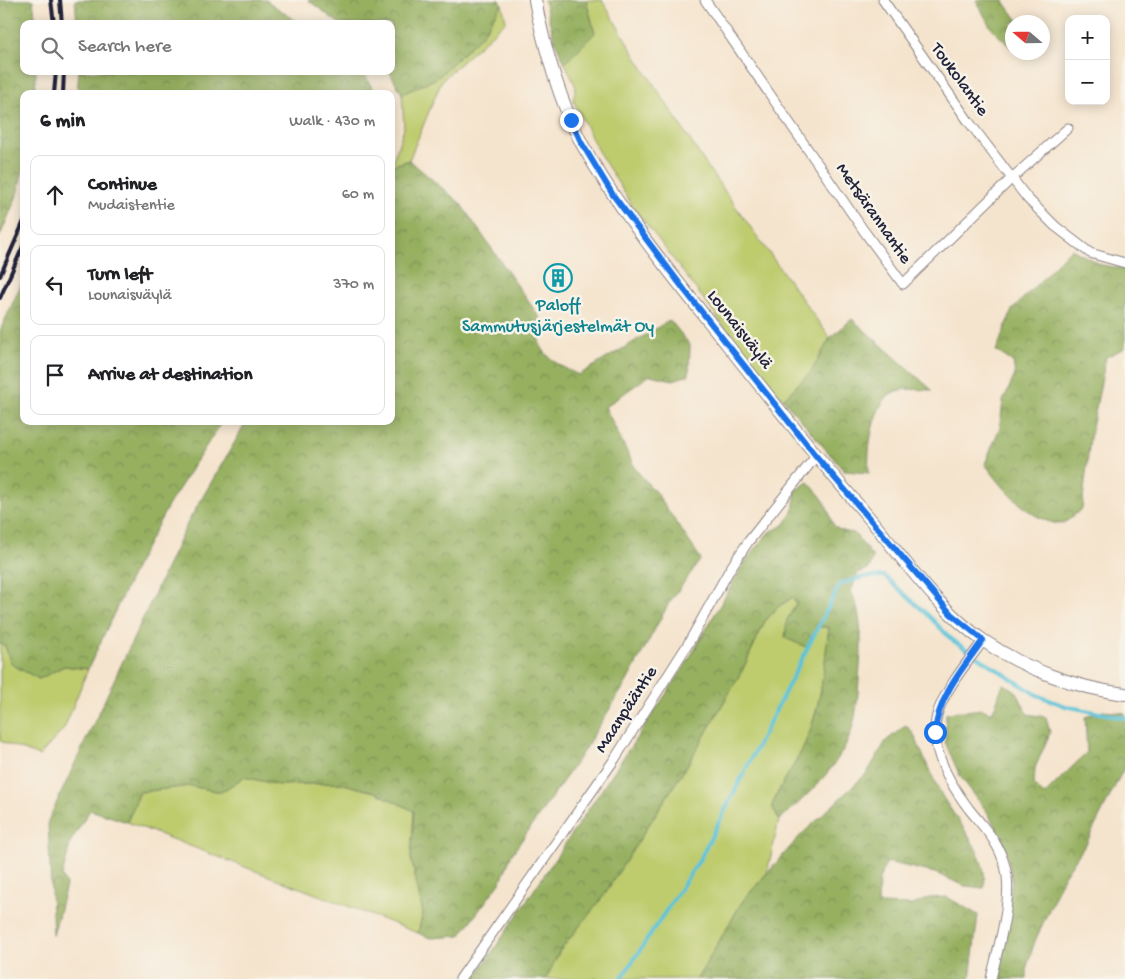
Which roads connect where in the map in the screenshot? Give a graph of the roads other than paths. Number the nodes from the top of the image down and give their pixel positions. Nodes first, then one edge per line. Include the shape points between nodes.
1 (535, 0) edge
2 (704, 0) edge
3 (883, 0) edge
4 (1068, 128) dead end
5 (1011, 179) junction
6 (1125, 263) edge
7 (816, 456) junction
8 (983, 640) junction
9 (1125, 694) edge
10 (460, 979) edge
11 (991, 979) edge

1 - 7 street, Lounaisväylä via 547,51 571,120 613,195
2 - 5 street, Metsärannantie via 904,284
3 - 5 street, Toukolantie
4 - 5 street, Metsärannantie
5 - 6 street, Toukolantie via 1026,198 1076,243 1103,259
7 - 8 street, Lounaisväylä via 951,614
7 - 10 street, Maanpääntie via 735,562 688,644 614,760
8 - 9 street, Lounaisväylä via 1016,661 1046,673 1080,685
8 - 11 street via 956,678 937,714 935,732 939,756 955,791 997,842 1006,868 1007,896

